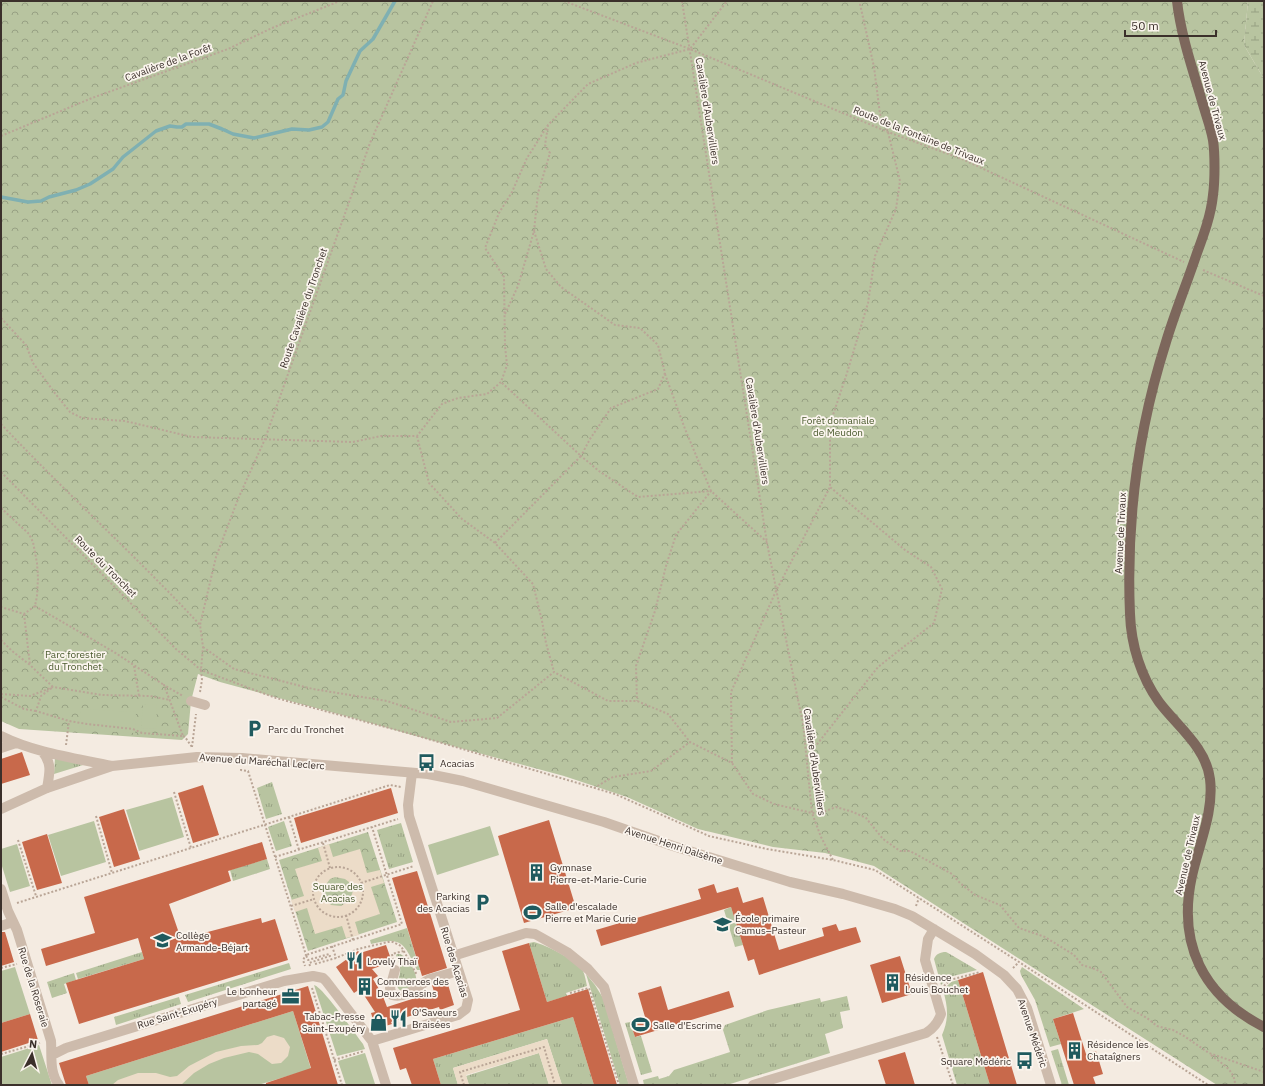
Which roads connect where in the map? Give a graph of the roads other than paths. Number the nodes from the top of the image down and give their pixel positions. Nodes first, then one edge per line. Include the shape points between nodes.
1 (1177, 1) edge
2 (1, 736) edge
3 (16, 743) junction
4 (1, 748) edge
5 (42, 751) junction
6 (112, 766) junction
7 (412, 773) junction
8 (48, 788) junction
9 (1, 809) edge
10 (1, 889) edge
11 (13, 922) junction
12 (1, 926) edge
13 (934, 929) junction
14 (454, 956) junction
15 (395, 970) dead end
16 (458, 971) junction
17 (1264, 1027) edge
18 (373, 1045) junction
19 (52, 1055) junction
20 (59, 1085) edge
21 (386, 1085) edge
22 (634, 1085) edge
23 (753, 1085) edge
24 (1050, 1085) edge

1 - 17 main road, Avenue de Trivaux via 1186,45 1213,141 1214,184 1209,219 1162,355 1150,395 1140,444 1131,536 1130,618 1136,651 1147,682 1159,701 1201,752 1209,770 1210,802 1207,822 1192,876 1189,900 1190,933 1195,956 1211,986 1241,1013
2 - 3 street
3 - 4 street
3 - 5 street
5 - 6 street
5 - 8 street via 48,758
6 - 7 street, Avenue du Maréchal Leclerc via 198,757 242,758
6 - 8 street, Avenue du Maréchal Leclerc
7 - 13 street, Avenue Henri Dalsème via 463,781 604,822 782,879 895,909
7 - 14 street, Rue des Acacias via 408,810
8 - 9 street, Avenue du Maréchal Leclerc
10 - 11 street, Rue de la Roseraie
11 - 12 street
11 - 19 street, Rue de la Roseraie via 51,1041
13 - 23 street via 928,940 925,960 941,1014 932,1029 926,1033
13 - 24 street, Avenue Médéric via 1004,975 1017,989 1027,1008
14 - 16 street, Rue des Acacias
14 - 22 street via 526,933 535,934 567,952 588,969 604,987
15 - 16 street via 390,988 392,995 414,991 429,980
16 - 18 street, Rue des Acacias via 468,1000 466,1009 458,1015
18 - 19 street, Rue Saint-Exupéry via 326,981 313,976 284,981 204,1005 66,1048
18 - 21 street
19 - 20 street, Rue de la Roseraie via 50,1062

